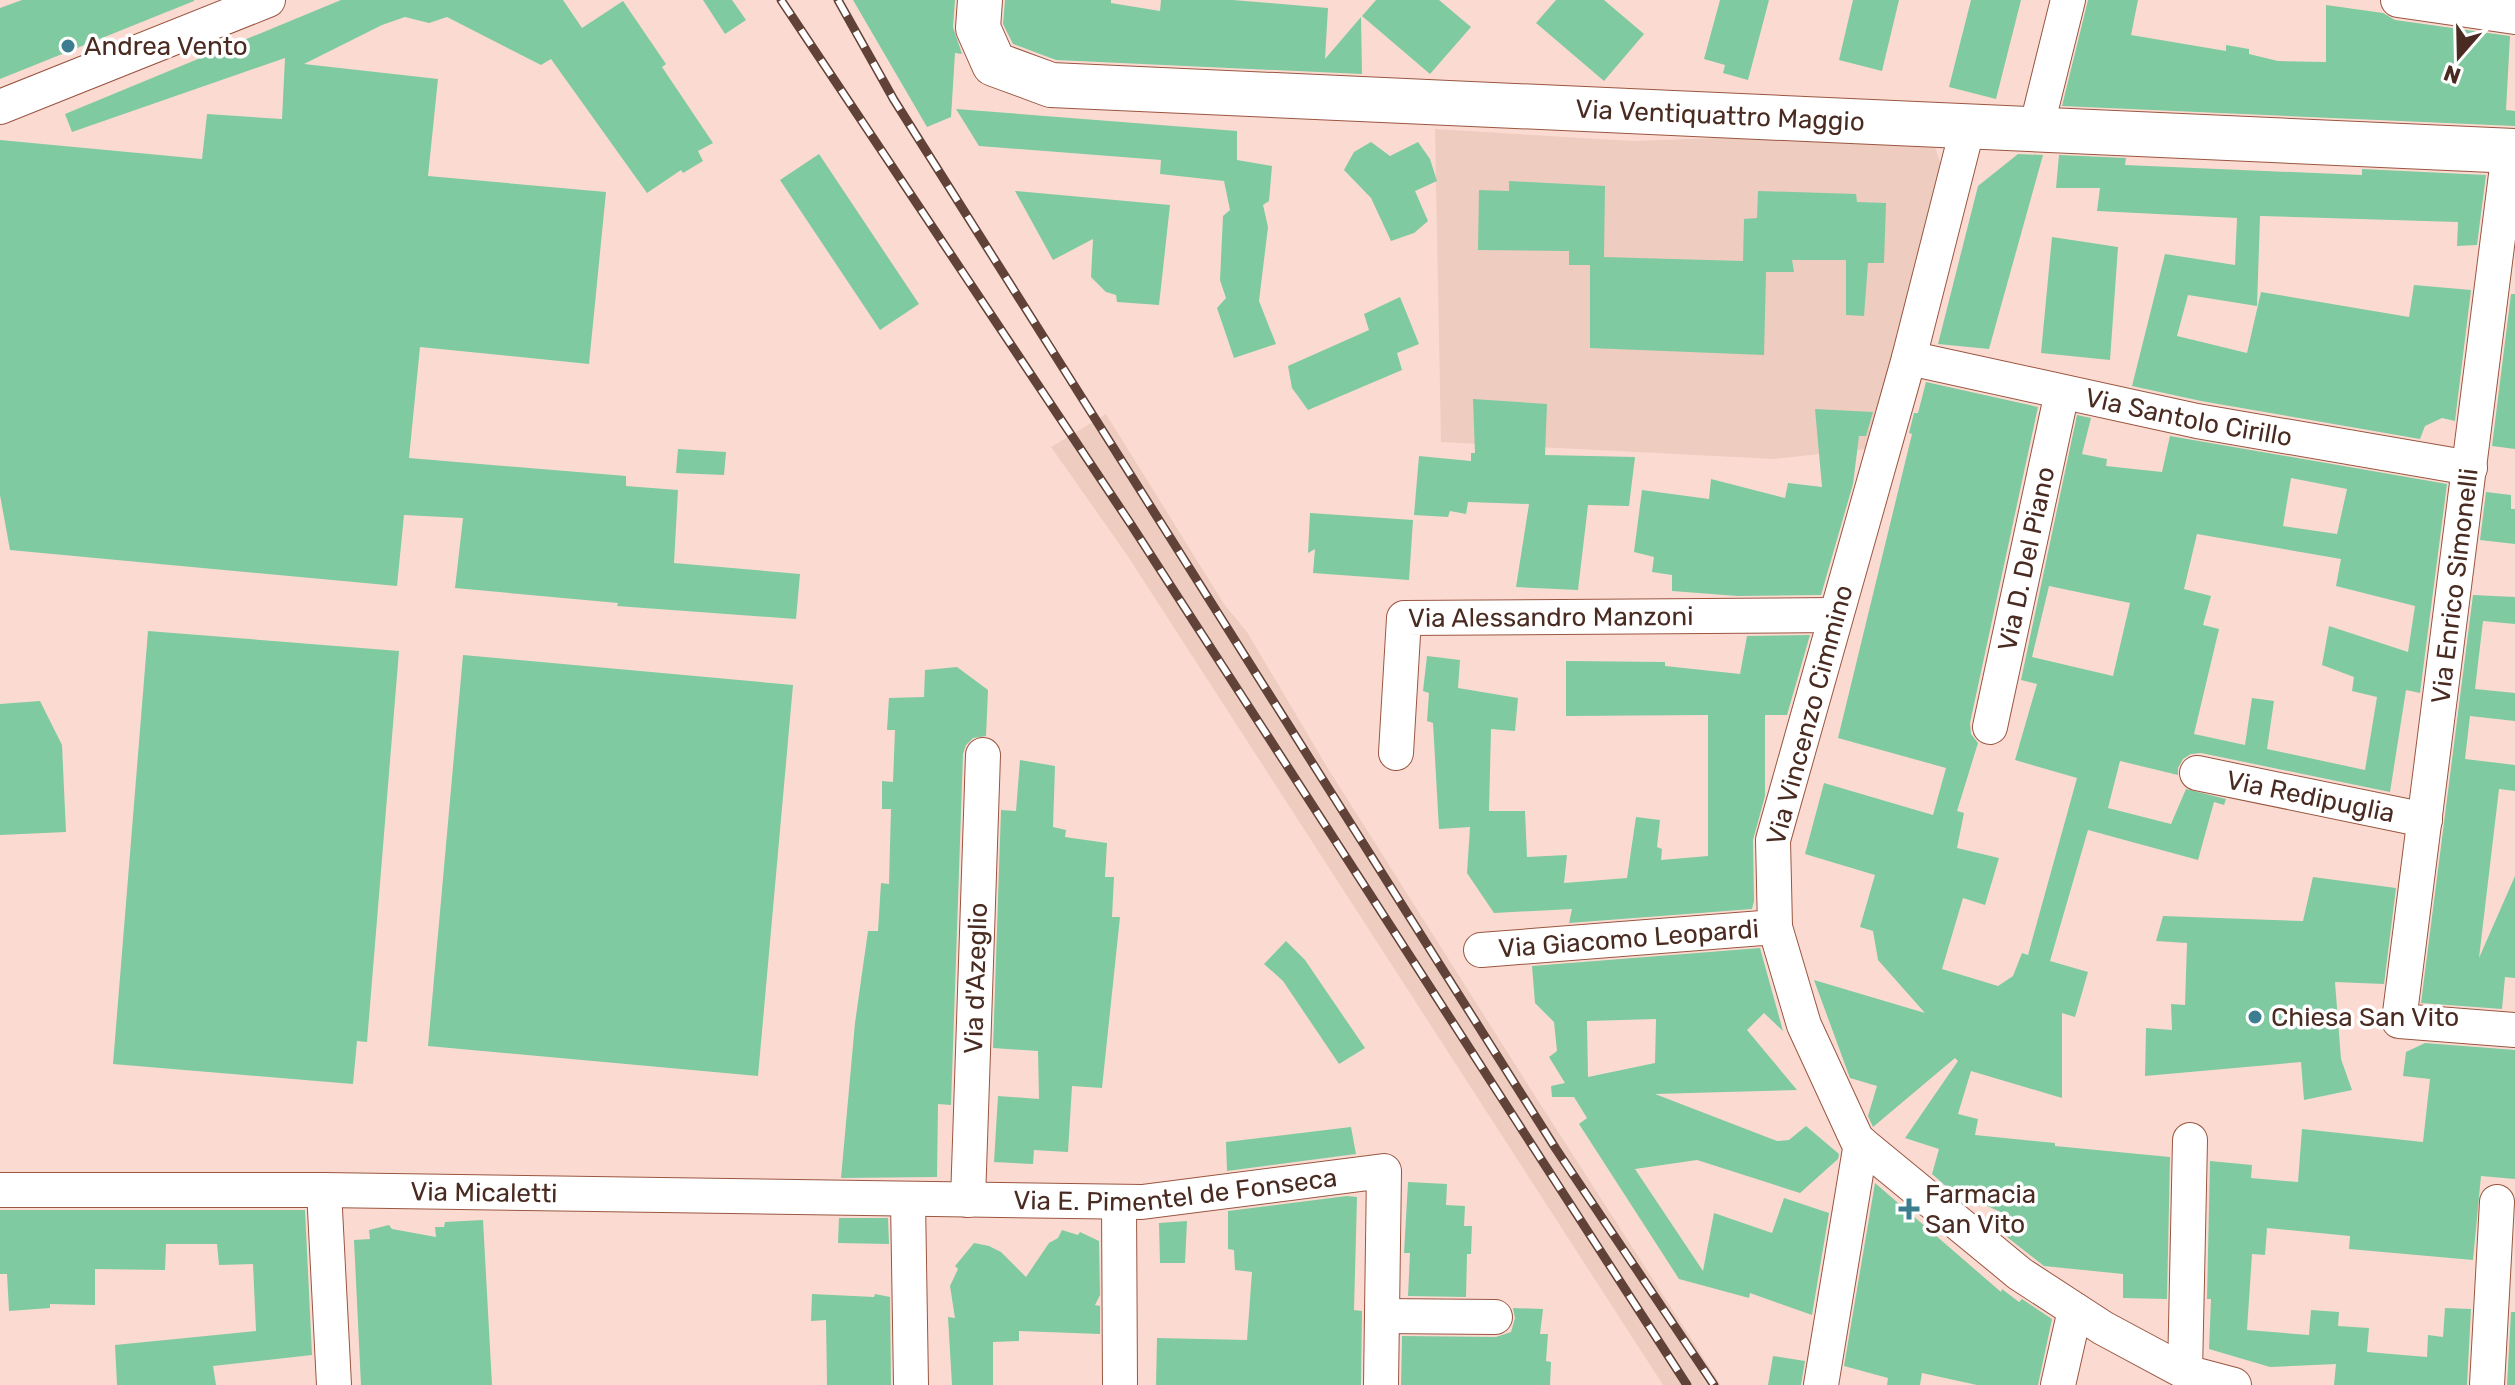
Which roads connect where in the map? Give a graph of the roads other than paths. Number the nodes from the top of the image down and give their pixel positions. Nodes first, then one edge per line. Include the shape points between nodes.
1 (268, 0) edge
2 (980, 0) edge
3 (2068, 0) edge
4 (2398, 0) edge
5 (2515, 17) edge
6 (0, 107) edge
7 (1968, 126) junction
8 (2036, 129) junction
9 (2512, 151) edge
10 (1909, 358) junction
11 (2062, 392) junction
12 (2470, 468) junction
13 (1835, 615) junction
14 (1990, 727) dead end
15 (1396, 753) dead end
16 (983, 755) dead end
17 (2197, 773) dead end
18 (2425, 820) junction
19 (1775, 927) junction
20 (1481, 950) dead end
21 (2515, 1030) edge
22 (2190, 1140) dead end
23 (1861, 1143) junction
24 (0, 1190) edge
25 (324, 1190) junction
26 (908, 1200) junction
27 (968, 1200) junction
28 (1119, 1202) junction
29 (2497, 1202) dead end
30 (2075, 1310) junction
31 (1382, 1316) junction
32 (1495, 1317) dead end
33 (2185, 1372) junction
34 (334, 1385) edge
35 (911, 1385) edge
36 (1120, 1385) edge
37 (1381, 1385) edge
38 (1821, 1385) edge
39 (2058, 1385) edge
40 (2234, 1385) edge
41 (2487, 1385) edge

1 - 6 street
2 - 7 street, Via Ventiquattro Maggio via 978,28 994,64 1051,85
3 - 8 street
4 - 5 street
7 - 8 street, Via Ventiquattro Maggio
7 - 10 street, Via Vincenzo Cimmino
8 - 9 street, Via Ventiquattro Maggio
9 - 12 street, Via Enrico Simonelli
10 - 11 street, Via Santolo Cirillo
10 - 13 street, Via Vincenzo Cimmino
11 - 12 street, Via Santolo Cirillo
11 - 14 street, Via D. Del Piano
12 - 18 street, Via Enrico Simonelli
13 - 15 street, Via Alessandro Manzoni via 1404,618
13 - 19 street, Via Vincenzo Cimmino via 1773,840
16 - 27 street, Via d'Azeglio
17 - 18 street, Via Redipuglia
18 - 21 street, Via Enrico Simonelli via 2399,1021
19 - 20 street, Via Giacomo Leopardi
19 - 23 street, Via Vincenzo Cimmino via 1804,1025
22 - 33 street
23 - 30 street, Via Vincenzo Cimmino via 2020,1274
23 - 38 street
24 - 25 street, Via Micaletti
25 - 26 street, Via Micaletti
25 - 34 street
26 - 27 street, Via Micaletti
26 - 35 street
27 - 28 street, Via E. Pimentel de Fonseca
28 - 31 street, Via E. Pimentel de Fonseca via 1384,1171
28 - 36 street
29 - 41 street
30 - 33 street, Via Vincenzo Cimmino
30 - 39 street
31 - 32 street
31 - 37 street
33 - 40 street, Via Vincenzo Cimmino

